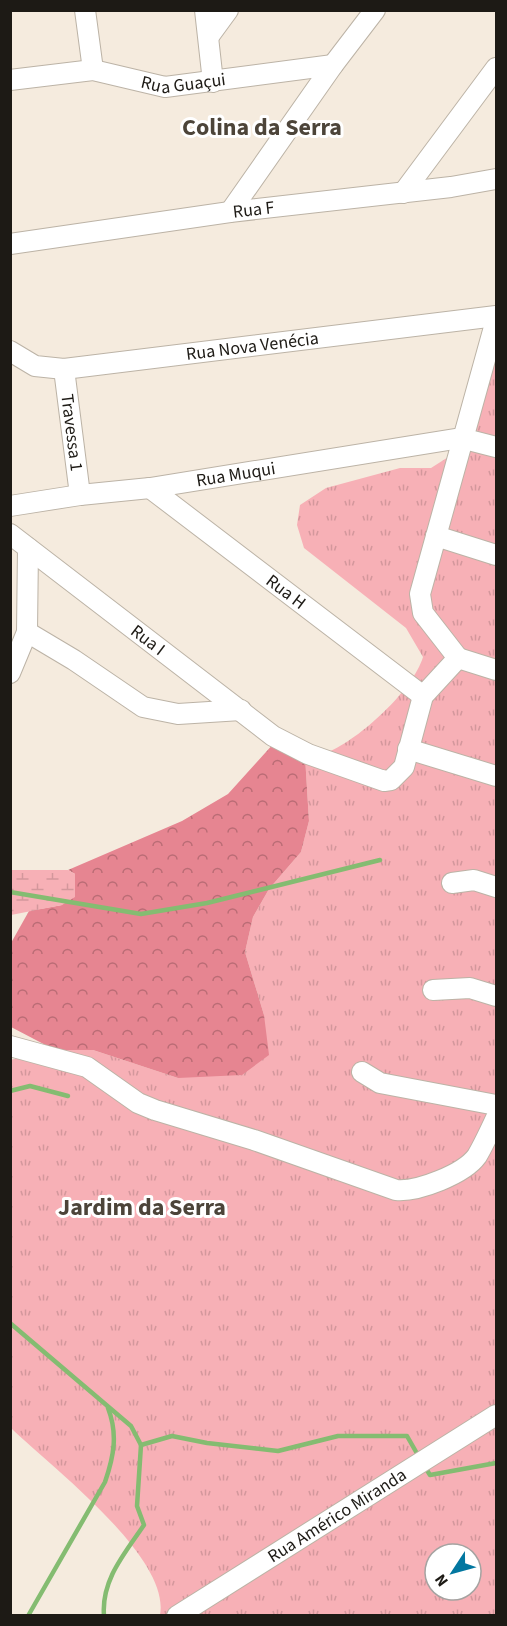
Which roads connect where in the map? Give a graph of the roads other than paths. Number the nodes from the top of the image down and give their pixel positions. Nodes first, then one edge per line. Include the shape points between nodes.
1 (85, 10) edge
2 (205, 10) edge
3 (228, 10) edge
4 (375, 10) edge
5 (209, 36) junction
6 (333, 64) junction
7 (496, 68) edge
8 (93, 70) junction
9 (10, 80) edge
10 (213, 82) junction
11 (496, 179) edge
12 (403, 193) junction
13 (230, 212) junction
14 (10, 244) edge
15 (496, 318) edge
16 (10, 351) edge
17 (64, 369) junction
18 (462, 438) junction
19 (496, 447) edge
20 (150, 488) junction
21 (80, 495) junction
22 (10, 506) edge
23 (10, 534) edge
24 (436, 536) junction
25 (28, 548) junction
26 (496, 555) edge
27 (27, 632) junction
28 (458, 658) junction
29 (496, 670) edge
30 (10, 673) edge
31 (423, 696) junction
32 (241, 710) junction
33 (408, 749) junction
34 (496, 776) edge
35 (452, 883) dead end
36 (496, 887) edge
37 (433, 990) dead end
38 (496, 996) edge
39 (10, 1046) edge
40 (362, 1072) dead end
41 (496, 1105) edge
42 (496, 1118) edge
43 (496, 1415) edge
44 (177, 1616) edge

1 - 8 street
2 - 5 street
3 - 5 street
4 - 6 street
5 - 10 street
6 - 10 street, Rua Guaçui
6 - 13 street
7 - 12 street
8 - 9 street
8 - 10 street, Rua Guaçui via 155,87
11 - 12 street, Rua F
12 - 13 street, Rua F
13 - 14 street, Rua F
15 - 17 street, Rua Nova Venécia
15 - 18 street
16 - 17 street, Rua Nova Venécia via 35,366
17 - 21 street, Travessa 1
18 - 19 street
18 - 20 street, Rua Muqui
18 - 24 street
20 - 21 street, Rua Muqui
20 - 31 street, Rua H
21 - 22 street, Rua Muqui
23 - 25 street, Rua I
24 - 26 street
24 - 28 street via 420,594 423,613
25 - 27 street
25 - 32 street, Rua I
27 - 30 street
27 - 32 street via 143,707 178,714
28 - 29 street
28 - 31 street
31 - 33 street
32 - 33 street, Rua I via 288,745 384,781 397,777
33 - 34 street
35 - 36 street via 474,880
37 - 38 street via 470,988
39 - 42 street via 87,1067 138,1103 155,1110 396,1190 420,1188 466,1166 476,1156
40 - 41 street via 380,1083
43 - 44 street, Rua Américo Miranda

